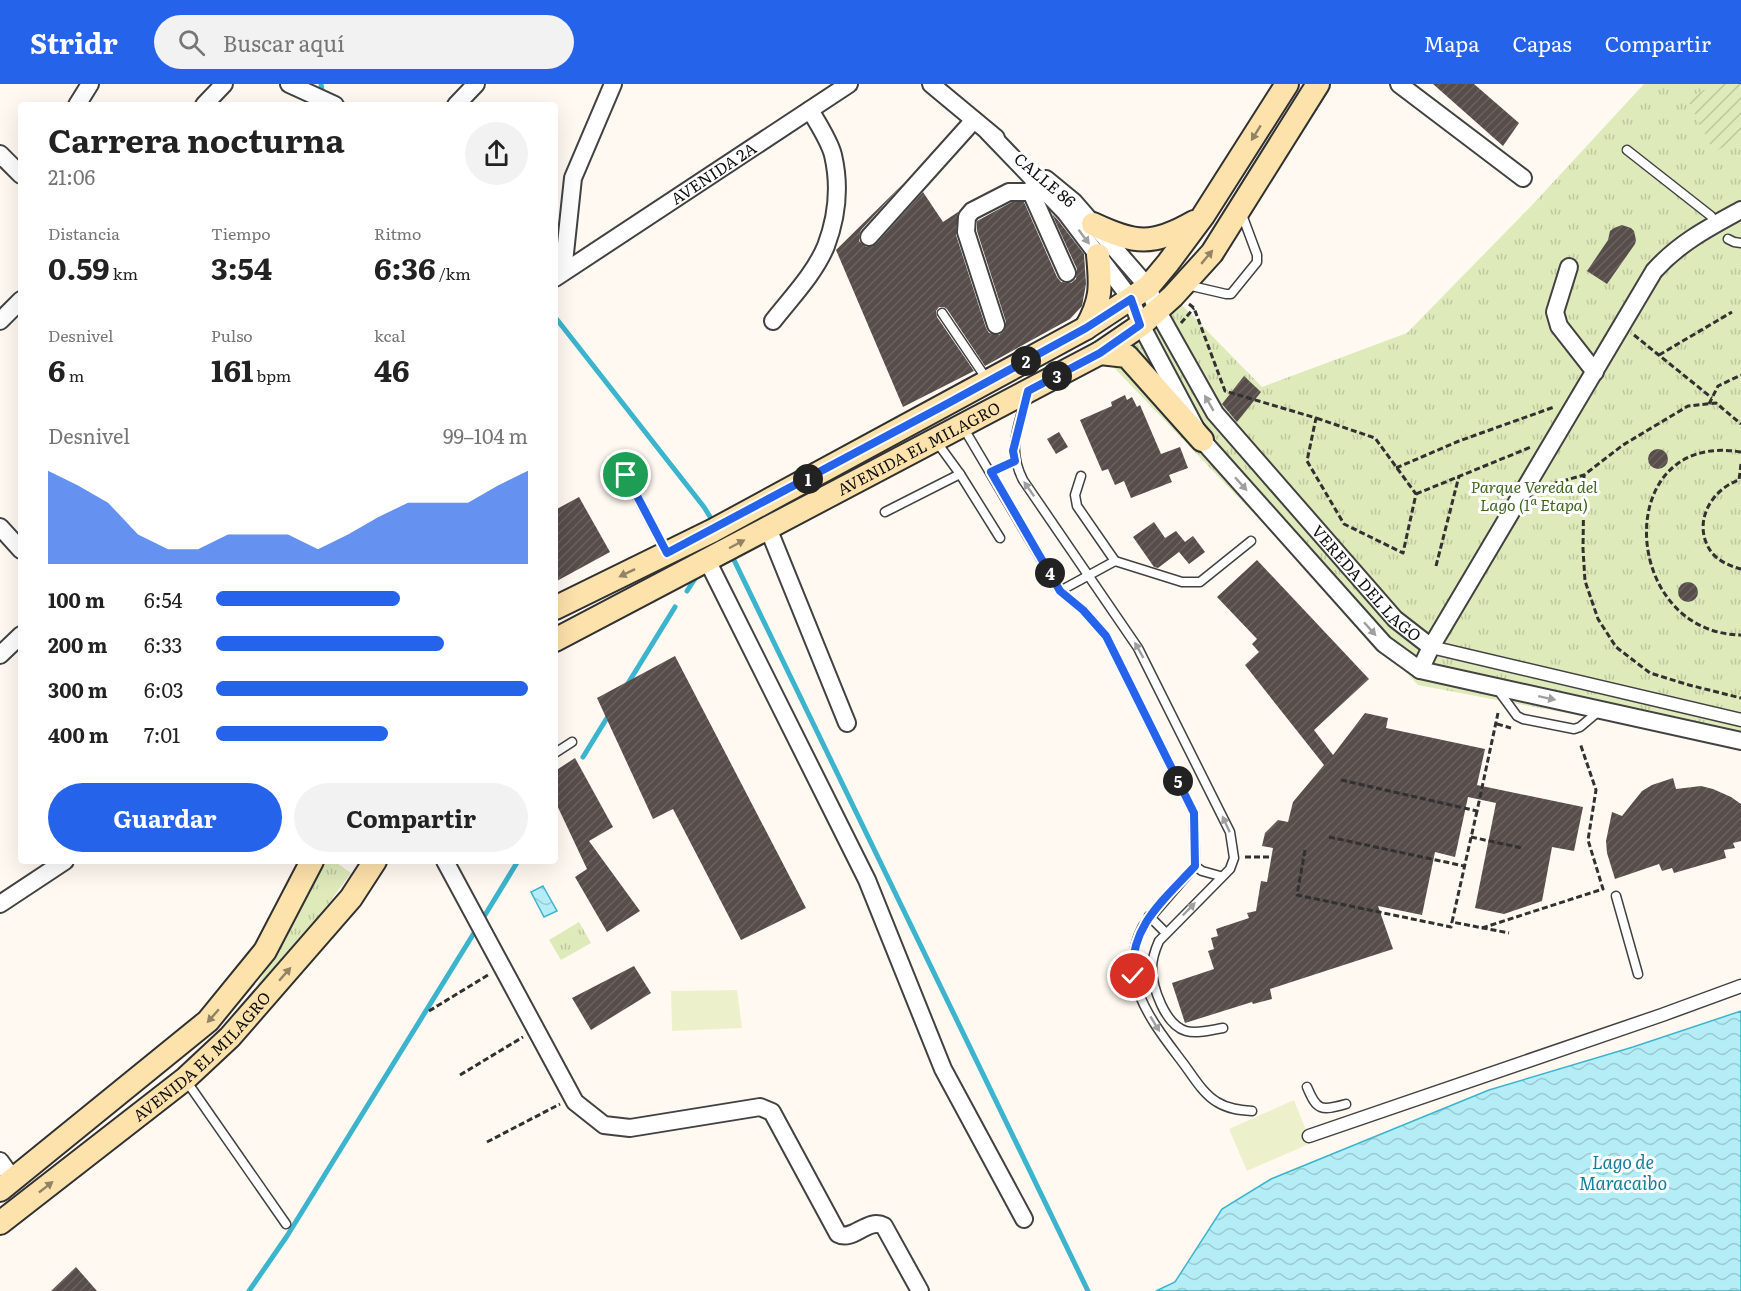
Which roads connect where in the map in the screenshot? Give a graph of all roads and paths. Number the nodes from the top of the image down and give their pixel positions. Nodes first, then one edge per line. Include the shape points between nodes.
1 (90, 84) edge
2 (224, 84) edge
3 (289, 84) edge
4 (476, 84) edge
5 (613, 84) edge
6 (849, 84) edge
7 (931, 84) edge
8 (1287, 84) edge
9 (1318, 84) edge
10 (1399, 84) edge
11 (79, 102) edge
12 (207, 102) edge
13 (328, 102) edge
14 (459, 102) edge
15 (810, 110) junction
16 (974, 120) junction
17 (988, 132) junction
18 (1627, 150) dead end
19 (0, 154) edge
20 (18, 172) edge
21 (1523, 178) dead end
22 (1033, 187) junction
23 (1240, 208) junction
24 (1741, 210) edge
25 (1203, 216) junction
26 (1718, 223) junction
27 (1093, 224) junction
28 (869, 237) dead end
29 (1728, 238) dead end
30 (1741, 243) edge
31 (1098, 255) junction
32 (1569, 267) dead end
33 (1067, 273) dead end
34 (559, 275) edge
35 (1184, 284) junction
36 (1140, 293) junction
37 (18, 303) edge
38 (1194, 308) dead end
39 (1732, 312) dead end
40 (942, 313) dead end
41 (1149, 318) junction
42 (0, 321) edge
43 (773, 321) dead end
44 (996, 326) dead end
45 (1086, 328) junction
46 (1633, 334) dead end
47 (1100, 353) junction
48 (1659, 355) junction
49 (1595, 372) junction
50 (1741, 375) edge
51 (988, 381) junction
52 (1028, 391) junction
53 (1712, 398) junction
54 (1563, 404) dead end
55 (1708, 404) junction
56 (1316, 418) junction
57 (1741, 424) edge
58 (962, 426) junction
59 (935, 439) junction
60 (1202, 440) junction
61 (1539, 444) dead end
62 (1741, 452) edge
63 (1015, 461) junction
64 (1741, 464) edge
65 (1396, 468) junction
66 (991, 472) junction
67 (626, 474) dead end
68 (960, 474) junction
69 (1584, 475) junction
70 (1081, 476) dead end
71 (1459, 476) junction
72 (1740, 480) edge
73 (1540, 487) dead end
74 (1416, 494) junction
75 (885, 512) dead end
76 (0, 527) edge
77 (768, 528) junction
78 (1000, 538) dead end
79 (1251, 542) dead end
80 (18, 547) edge
81 (667, 553) junction
82 (707, 560) junction
83 (1115, 561) junction
84 (1436, 566) dead end
85 (1741, 570) edge
86 (1089, 574) junction
87 (1060, 591) junction
88 (558, 607) edge
89 (1741, 635) edge
90 (18, 638) edge
91 (558, 638) edge
92 (1431, 647) junction
93 (0, 655) edge
94 (1420, 670) junction
95 (1496, 687) junction
96 (1741, 698) edge
97 (1600, 710) junction
98 (1498, 713) dead end
99 (1741, 720) edge
100 (847, 723) dead end
101 (1496, 724) junction
102 (1513, 728) dead end
103 (1741, 741) edge
104 (572, 742) dead end
105 (1580, 743) dead end
106 (558, 751) edge
107 (1341, 780) dead end
108 (1477, 811) junction
109 (1329, 837) dead end
110 (1471, 837) junction
111 (1522, 848) dead end
112 (1305, 850) dead end
113 (1271, 856) dead end
114 (1234, 858) junction
115 (60, 864) edge
116 (310, 864) edge
117 (373, 864) edge
118 (447, 864) edge
119 (1195, 866) junction
120 (1464, 866) junction
121 (1221, 876) junction
122 (1616, 896) dead end
123 (0, 904) edge
124 (1149, 916) junction
125 (1452, 922) junction
126 (1482, 927) junction
127 (1166, 933) junction
128 (1509, 933) dead end
129 (502, 966) junction
130 (1638, 974) dead end
131 (1741, 986) edge
132 (429, 1011) dead end
133 (1223, 1028) dead end
134 (536, 1030) junction
135 (460, 1075) dead end
136 (185, 1079) junction
137 (1307, 1087) dead end
138 (572, 1098) junction
139 (1346, 1104) dead end
140 (1252, 1111) dead end
141 (1309, 1136) dead end
142 (487, 1142) dead end
143 (4, 1177) edge
144 (1024, 1220) dead end
145 (0, 1223) edge
146 (286, 1224) dead end
147 (920, 1291) edge

1 - 11 street
2 - 12 street
3 - 13 street
4 - 14 street
5 - 34 street via 573,178
6 - 15 street, AVENIDA 2A
7 - 16 street, CALLE 86
8 -> 25 main road, AVENIDA EL MILAGRO
9 - 23 main road, AVENIDA EL MILAGRO
10 - 21 street
15 - 34 street, AVENIDA 2A
15 - 43 street via 832,153 837,200 825,246
16 - 17 street, CALLE 86
16 - 28 street
17 - 22 street
17 - 27 street, CALLE 86 via 1074,202
18 - 26 lane
19 - 20 street
22 -> 31 street via 1065,212
22 - 33 street
22 - 44 street via 1003,194 967,217 966,232
35 -> 23 main road, AVENIDA EL MILAGRO via 1212,253
23 - 35 lane via 1257,265 1231,294
24 - 26 street
25 - 27 main road via 1172,235 1148,241 1120,237
25 - 36 main road, AVENIDA EL MILAGRO
26 - 49 street via 1671,252 1654,271
27 - 36 street, CALLE 86
29 - 30 lane
31 - 36 street
31 - 45 main road via 1101,287
32 - 49 street via 1556,319
35 - 41 main road, AVENIDA EL MILAGRO
36 - 41 street, VEREDA DEL LAGO
36 - 45 main road, AVENIDA EL MILAGRO
37 - 42 street
38 - 56 path via 1225,391
39 - 48 path
40 - 51 lane
41 - 47 main road, AVENIDA EL MILAGRO
41 - 60 street, VEREDA DEL LAGO
92 -> 41 street, VEREDA DEL LAGO via 1395,619 1215,413
45 - 51 main road, AVENIDA EL MILAGRO
46 - 48 path
47 - 52 main road, AVENIDA EL MILAGRO
47 - 60 main road via 1127,356
48 - 53 path
49 - 92 street
50 - 53 path via 1718,386
51 - 81 main road, AVENIDA EL MILAGRO
52 - 58 main road, AVENIDA EL MILAGRO
52 - 63 lane via 1013,451
53 - 55 path
54 - 65 path
55 - 57 path via 1716,403
55 - 69 path via 1688,406 1623,445
56 - 65 path via 1375,438
56 - 74 path via 1307,461 1344,524 1403,553
58 - 59 main road, AVENIDA EL MILAGRO
58 - 66 lane
59 - 68 lane
59 - 77 main road, AVENIDA EL MILAGRO
60 -> 94 street, VEREDA DEL LAGO via 1384,644
61 - 71 path
62 - 89 path via 1712,450 1678,462 1656,492 1645,531 1653,570 1675,607 1696,624 1727,635
63 - 66 lane
86 -> 63 lane via 1023,480
64 - 72 path
65 - 74 path
66 - 87 lane
67 - 81 lane
68 - 75 lane
68 - 78 lane
69 - 73 path
69 - 96 path via 1585,581 1598,619 1616,647 1650,673
70 - 83 lane via 1074,495 1077,506
71 - 74 path
71 - 84 path
72 - 85 path via 1719,490 1711,500 1704,518 1704,535 1712,552 1724,564
76 - 80 street
82 -> 77 main road, AVENIDA EL MILAGRO
77 - 100 street
79 - 83 lane via 1200,582 1182,582
81 -> 88 main road, AVENIDA EL MILAGRO
82 - 91 main road, AVENIDA EL MILAGRO
82 - 144 street via 867,880 943,1069
83 - 86 lane
86 - 87 lane
114 -> 86 lane via 1230,832 1138,648
87 - 119 lane via 1106,636 1194,813
90 - 93 street
92 - 94 street
92 - 99 street, VEREDA DEL LAGO
94 - 95 street, VEREDA DEL LAGO
95 -> 97 street, VEREDA DEL LAGO
95 - 97 lane via 1523,720 1574,729
97 - 103 street, VEREDA DEL LAGO
98 - 101 path
101 - 102 path
101 - 108 path
104 - 106 lane
105 - 126 path via 1596,790 1588,840 1603,889
107 - 108 path
108 - 110 path
109 - 120 path
110 - 111 path
110 - 120 path
112 - 125 path via 1297,895 1451,927
113 - 114 path
114 - 121 lane via 1230,869
115 - 123 street
116 -> 143 main road, AVENIDA EL MILAGRO via 265,951 208,1021
136 -> 117 main road, AVENIDA EL MILAGRO via 237,1029 351,898
118 - 129 street
119 - 121 lane
119 - 124 lane
120 - 125 path
127 -> 121 lane
122 - 130 lane
124 - 127 lane
124 -> 140 lane via 1137,937 1132,962 1133,976 1155,1026 1215,1102
125 - 126 path
126 - 128 path
127 - 133 lane via 1153,955 1152,970 1166,1016 1185,1031
129 - 132 path
129 - 134 street
131 - 141 street
134 - 135 path
134 - 138 street
145 -> 136 main road, AVENIDA EL MILAGRO
136 - 146 lane
137 - 139 lane via 1315,1105 1321,1108
138 - 142 path
138 - 147 street via 604,1125 630,1128 766,1108 772,1112 838,1234 847,1236 879,1223 884,1226

